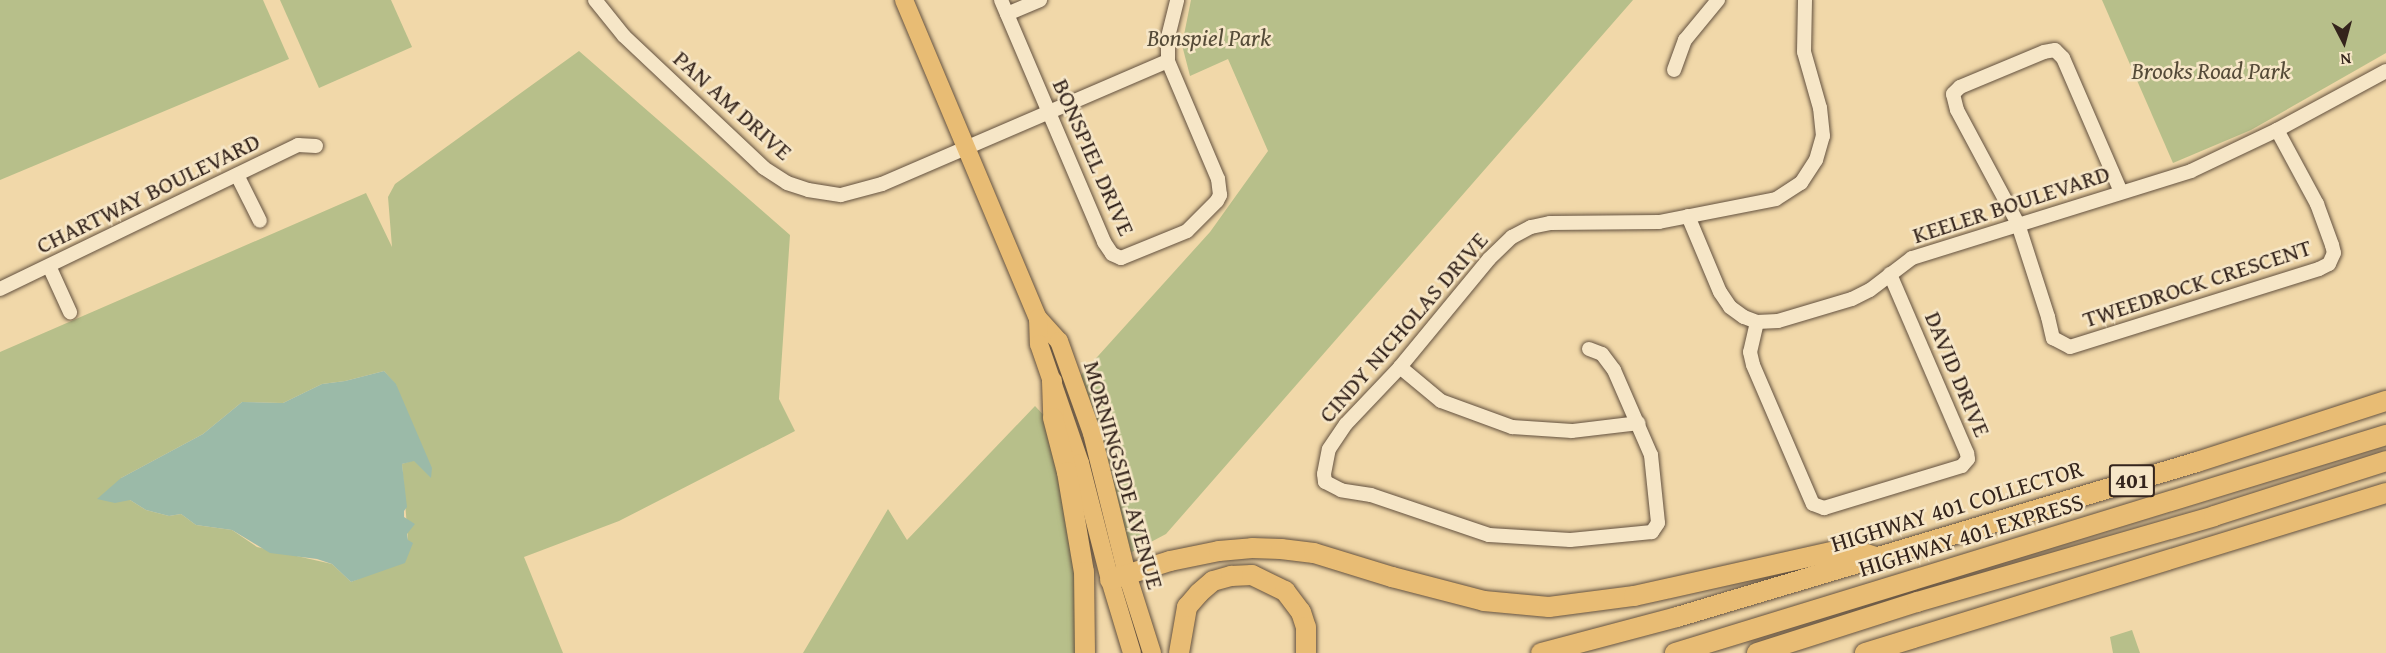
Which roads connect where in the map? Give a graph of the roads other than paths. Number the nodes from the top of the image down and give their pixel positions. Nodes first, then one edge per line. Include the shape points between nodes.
1 (595, 0) edge
2 (904, 0) edge
3 (1001, 0) edge
4 (1040, 0) edge
5 (1177, 0) edge
6 (1718, 0) edge
7 (1805, 0) edge
8 (1007, 14) junction
9 (1168, 62) junction
10 (1674, 70) dead end
11 (2386, 71) edge
12 (1049, 111) junction
13 (2277, 130) junction
14 (316, 146) dead end
15 (965, 147) junction
16 (237, 175) junction
17 (2121, 192) junction
18 (1688, 216) junction
19 (260, 221) dead end
20 (2018, 224) junction
21 (49, 266) junction
22 (1890, 274) junction
23 (0, 289) edge
24 (70, 312) dead end
25 (1038, 318) junction
26 (1757, 322) junction
27 (1589, 348) dead end
28 (1400, 366) junction
29 (1052, 381) junction
30 (2386, 401) edge
31 (1639, 423) junction
32 (2386, 435) edge
33 (2386, 461) edge
34 (2386, 493) edge
35 (1876, 557) junction
36 (1118, 577) junction
37 (2072, 588) junction
38 (1677, 617) junction
39 (1085, 653) edge
40 (1132, 653) edge
41 (1152, 653) edge
42 (1179, 653) edge
43 (1306, 653) edge
44 (1541, 653) edge
45 (1580, 653) edge
46 (1675, 653) edge
47 (1757, 653) edge
48 (1865, 653) edge
49 (1906, 653) edge

1 - 15 street, PAN AM DRIVE via 648,59 764,168 788,183 841,195 882,184
2 - 15 main road, MORNINGSIDE AVENUE
3 - 8 street, BONSPIEL DRIVE
4 - 8 street
5 - 9 street, BONSPIEL DRIVE via 1168,37
6 - 10 street via 1685,40
7 - 18 street via 1804,52 1824,136 1816,160 1801,183 1776,199
8 - 12 street, BONSPIEL DRIVE
9 - 12 street, PAN AM DRIVE
9 - 12 street, BONSPIEL DRIVE via 1221,187 1217,201 1192,227 1142,251 1120,258 1109,250
11 - 13 street, KEELER BOULEVARD
12 - 15 street, PAN AM DRIVE
13 - 17 street, KEELER BOULEVARD via 2192,171
13 - 20 street, TWEEDROCK CRESCENT via 2317,204 2332,245 2334,253 2329,264 2319,269 2070,347 2052,338
14 - 16 street, CHARTWAY BOULEVARD via 298,145
15 - 25 main road, MORNINGSIDE AVENUE
16 - 19 street
16 - 21 street, CHARTWAY BOULEVARD
17 - 20 street, KEELER BOULEVARD
17 - 20 street via 2063,58 2055,50 2044,52 1960,87 1953,94 1957,110
18 - 26 street via 1720,291 1744,317
18 - 28 street, CINDY NICHOLAS DRIVE via 1649,223 1550,224 1521,232 1489,259
20 - 22 street, KEELER BOULEVARD via 1912,258
21 - 23 street, CHARTWAY BOULEVARD
21 - 24 street
22 - 26 street, KEELER BOULEVARD via 1852,299 1778,321
22 - 26 street, DAVID DRIVE via 1968,459 1962,466 1818,507 1810,501 1757,376 1750,352
25 - 29 main road, MORNINGSIDE AVENUE via 1039,344
25 - 36 main road, MORNINGSIDE AVENUE via 1059,341 1089,425
27 - 31 street via 1602,354 1612,367
28 - 31 street via 1440,401 1512,427 1572,431
28 - 31 street, CINDY NICHOLAS DRIVE via 1339,433 1327,457 1325,482 1489,535 1570,540 1647,534 1657,529 1654,466
29 - 36 main road, MORNINGSIDE AVENUE
29 - 39 highway via 1053,417 1068,472 1084,572
30 - 35 highway, HIGHWAY 401 COLLECTOR / 401 via 2197,462
32 - 46 highway, HIGHWAY 401 EXPRESS / 401
33 - 47 highway, HIGHWAY 401 EXPRESS / 401
34 - 37 highway
35 - 36 highway via 1848,548 1634,596 1549,607 1484,601 1314,553 1281,549 1219,551
35 - 38 highway, HIGHWAY 401 COLLECTOR / 401
36 - 40 main road, MORNINGSIDE AVENUE
36 - 41 main road, MORNINGSIDE AVENUE
37 - 48 highway
37 - 49 highway
38 - 44 highway, HIGHWAY 401 COLLECTOR / 401
38 - 45 highway via 1658,629
42 - 43 highway via 1187,607 1198,593 1222,579 1252,575 1285,591 1301,612 1306,627

